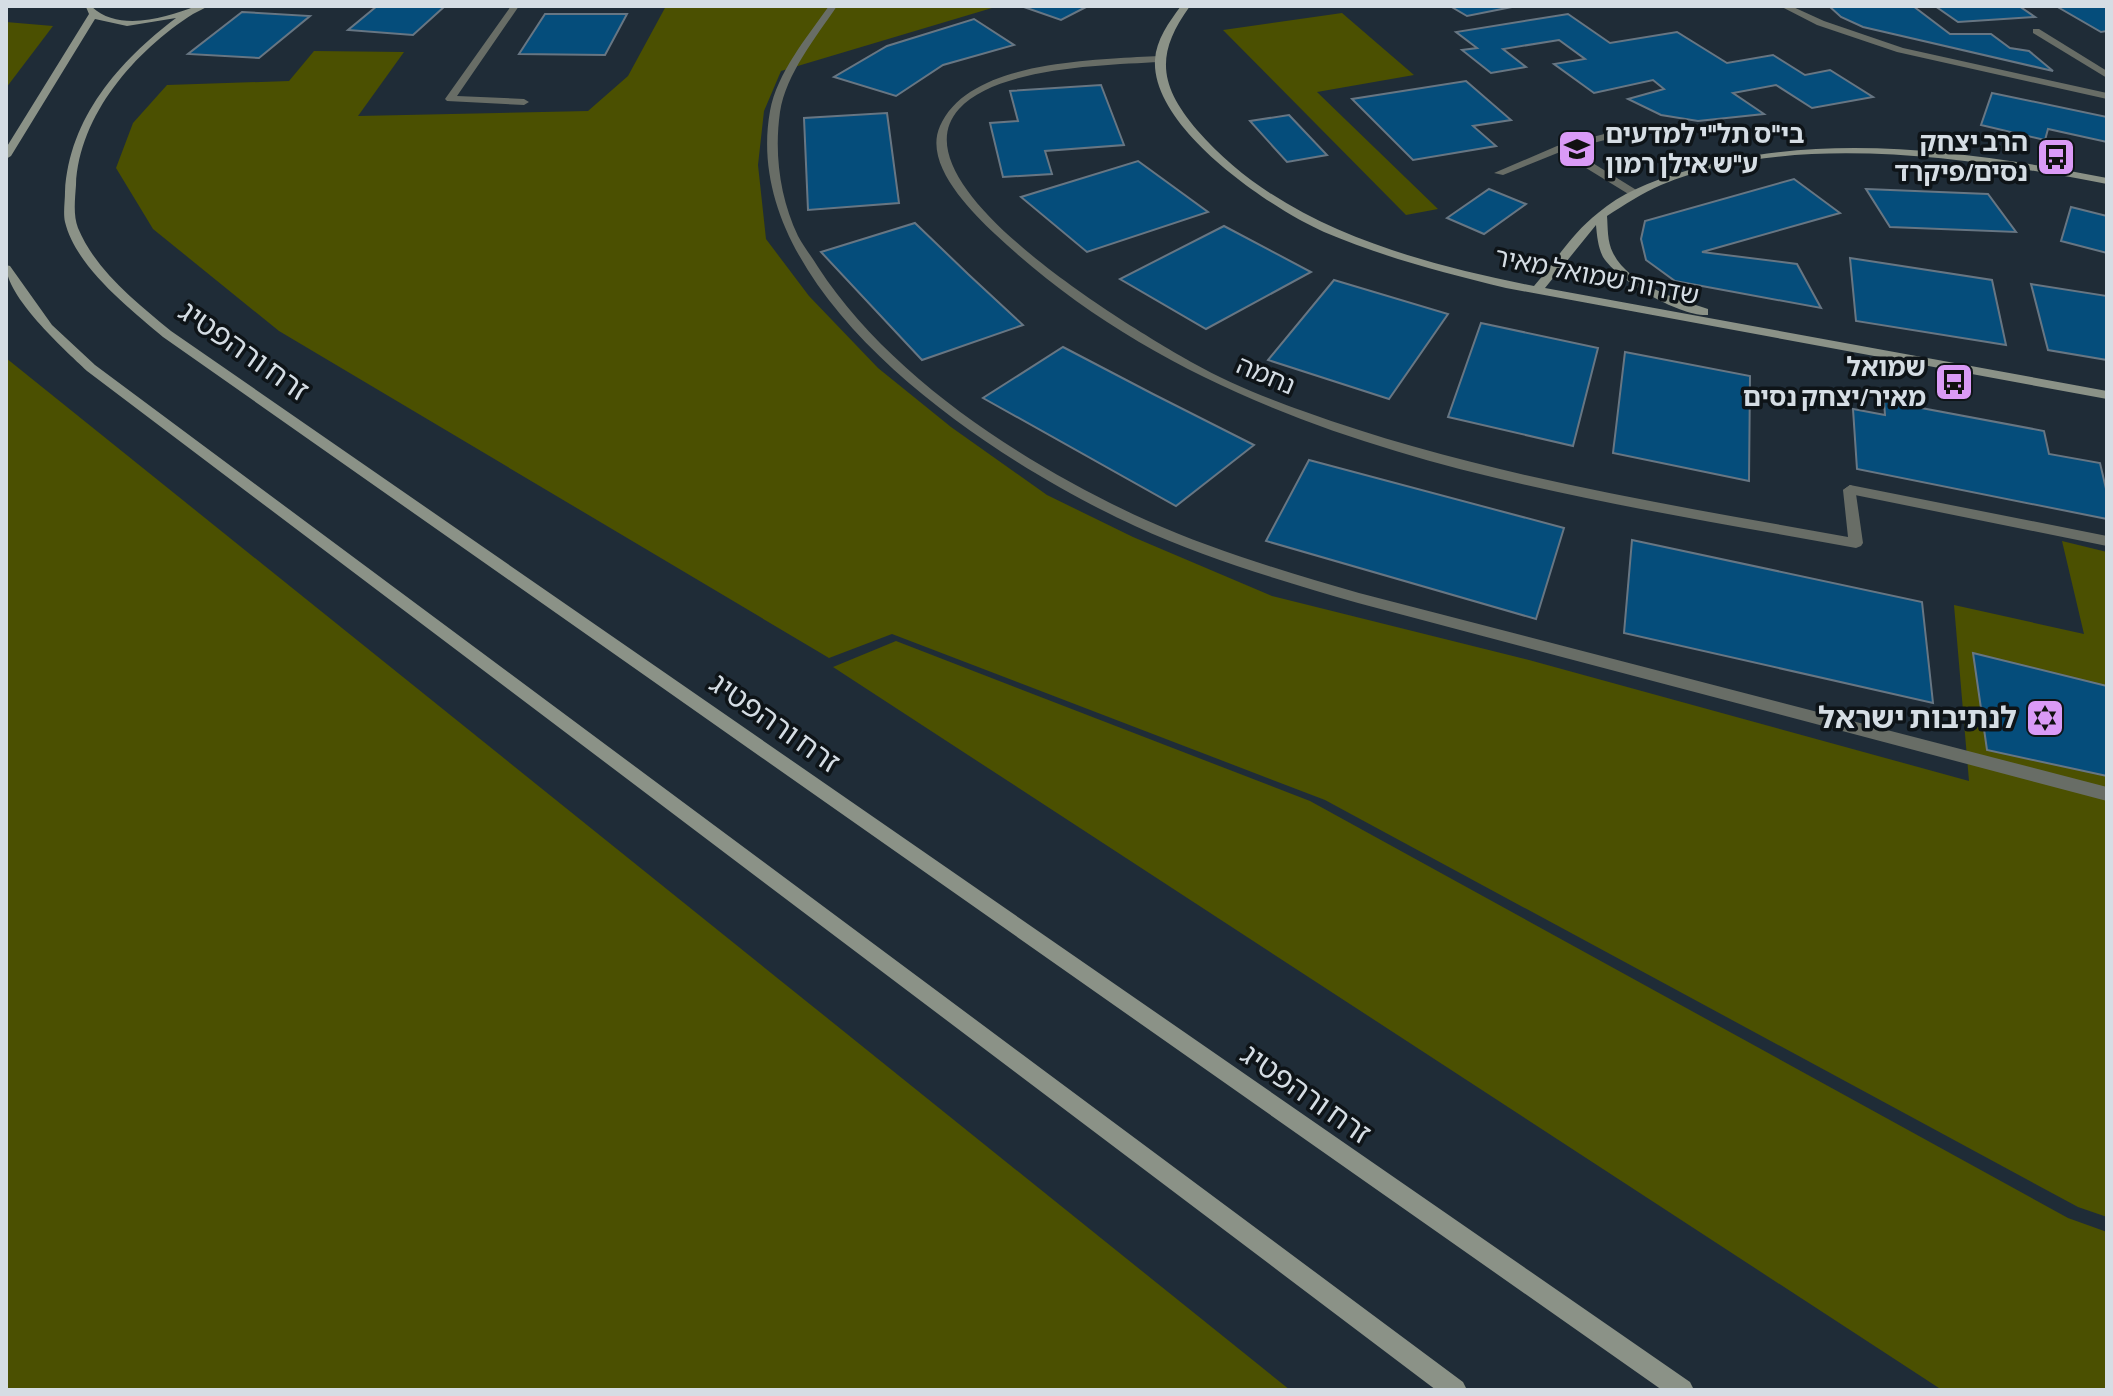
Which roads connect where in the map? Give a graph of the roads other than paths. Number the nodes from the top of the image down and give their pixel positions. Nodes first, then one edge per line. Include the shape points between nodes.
1 (515, 6) edge
2 (833, 6) edge
3 (1186, 6) edge
4 (1784, 6) edge
5 (87, 9) edge
6 (197, 9) edge
7 (2036, 31) dead end
8 (1160, 59) junction
9 (2107, 75) edge
10 (2107, 96) edge
11 (524, 102) dead end
12 (1624, 132) dead end
13 (1561, 148) junction
14 (6, 156) edge
15 (1499, 173) dead end
16 (2107, 181) edge
17 (1634, 193) junction
18 (1602, 214) junction
19 (6, 268) edge
20 (1537, 290) junction
21 (1747, 328) junction
22 (2107, 395) edge
23 (2107, 541) edge
24 (2107, 794) edge
25 (1455, 1390) edge
26 (1682, 1390) edge

1 - 11 street via 450,99
2 - 24 street via 799,58 775,111 771,152 789,232 819,283 907,374 972,426 1039,469 1112,510 1251,566
3 - 8 street via 1171,25
4 - 10 street via 1885,44
5 - 6 street via 123,23
5 - 14 street
6 - 26 street, זרח ורהפטיג via 141,50 89,119 73,154 71,222 90,258 125,298 167,334
7 - 9 street
8 - 20 street, שדרות שמואל מאיר via 1165,92 1186,124 1283,207 1389,252 1454,273
8 - 23 street, נחמה via 1083,63 1008,78 972,94 943,126 940,149 950,174 988,222 1069,294 1122,331 1238,390 1312,420 1534,482 1856,543 1850,490
12 - 13 street
13 - 15 street
13 - 17 street
16 - 17 street via 2001,161 1878,150 1715,166
17 - 18 street
18 - 20 street
18 - 21 street via 1610,258 1630,276 1664,298
19 - 25 street via 48,328 91,368
20 - 21 street, שדרות שמואל מאיר
21 - 22 street, שדרות שמואל מאיר

